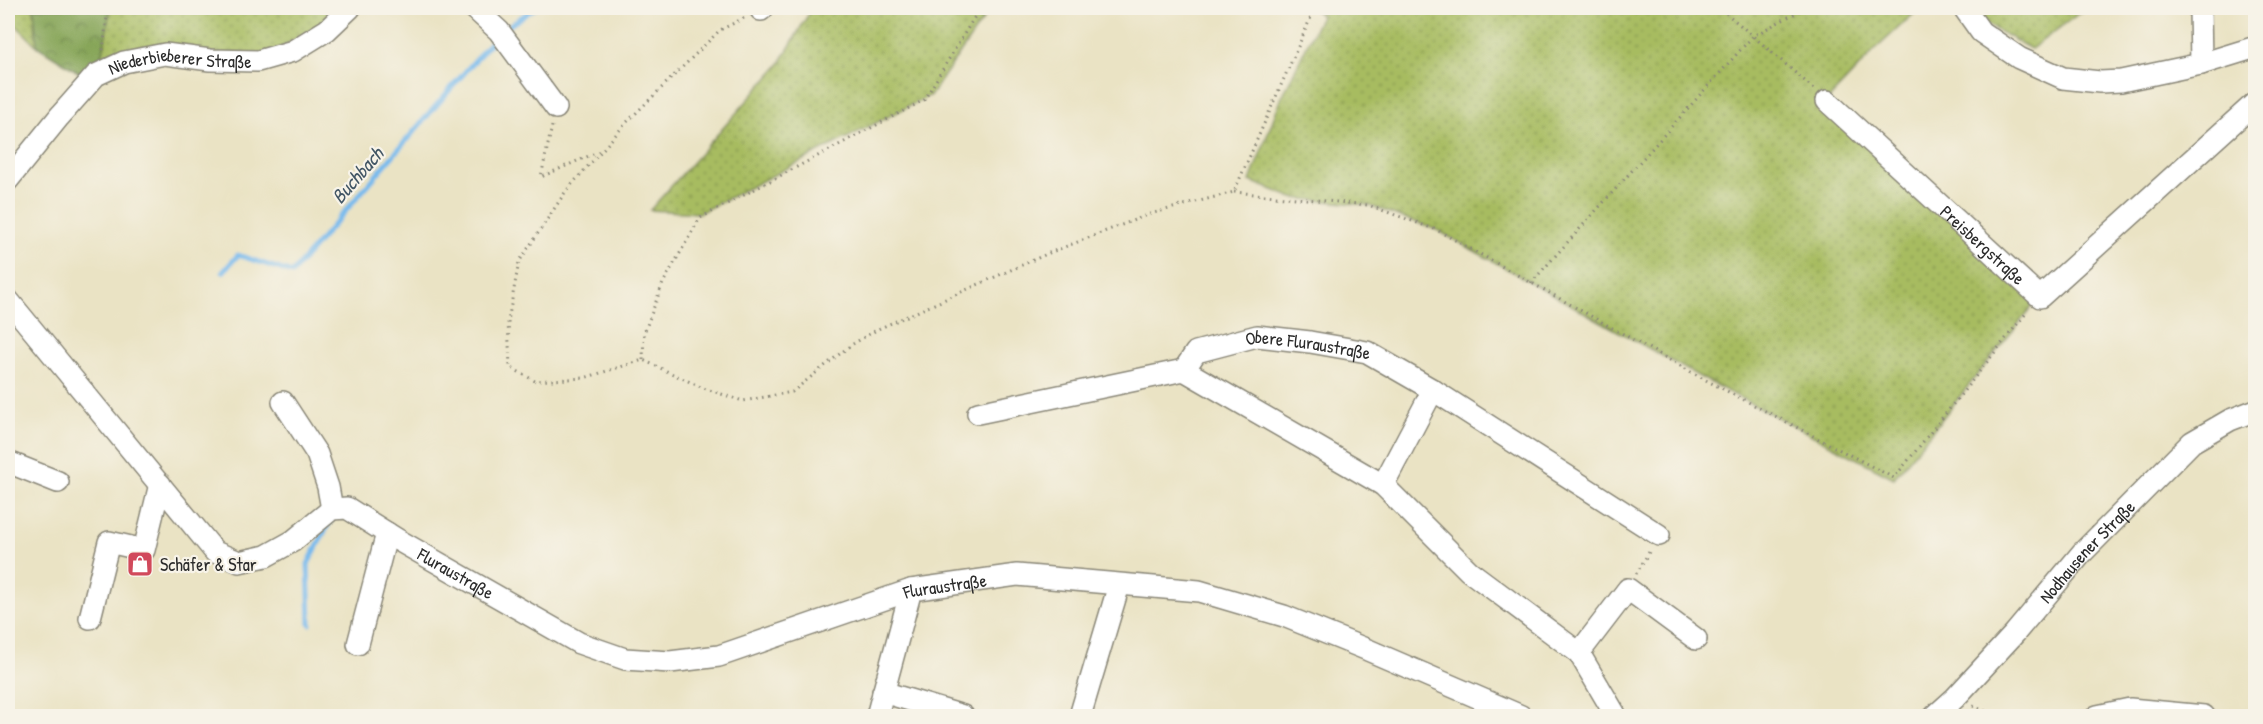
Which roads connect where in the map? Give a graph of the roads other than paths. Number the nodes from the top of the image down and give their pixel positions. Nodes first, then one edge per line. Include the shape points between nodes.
1 (350, 8) edge
2 (474, 8) edge
3 (1964, 8) edge
4 (2200, 8) edge
5 (2256, 47) edge
6 (2201, 64) junction
7 (1827, 100) road end
8 (2256, 102) edge
9 (556, 108) road end
10 (8, 180) edge
11 (12, 312) edge
12 (1184, 370) junction
13 (1433, 390) junction
14 (283, 402) dead end
15 (2256, 410) edge
16 (978, 412) dead end
17 (8, 462) edge
18 (58, 482) dead end
19 (160, 484) junction
20 (1383, 485) junction
21 (332, 509) junction
22 (387, 533) junction
23 (1659, 535) road end
24 (1119, 585) junction
25 (911, 590) junction
26 (90, 618) dead end
27 (1696, 639) dead end
28 (358, 644) dead end
29 (1579, 653) junction
30 (883, 692) junction
31 (1489, 710) edge
32 (877, 717) edge
33 (963, 717) edge
34 (1080, 717) edge
35 (1521, 717) edge
36 (1616, 717) edge
37 (1935, 717) edge
38 (2097, 717) edge
39 (2204, 717) edge

1 - 10 street, Niederbieberer Straße via 327,30 293,51 258,61 165,54 124,62 96,75
2 - 9 street via 499,32
3 - 6 street via 1981,32 2019,58 2063,78 2121,81
4 - 6 street
5 - 6 street
7 - 8 street, Preisbergstraße via 2040,297
11 - 19 street
12 - 13 street, Obere Fluraustraße via 1196,352 1257,336 1367,352
12 - 16 street
12 - 20 street
13 - 20 street
13 - 23 street, Obere Fluraustraße
14 - 21 street via 317,454
15 - 37 street, Nodhausener Straße via 2192,442 2082,553 2015,633
17 - 18 street
19 - 21 street via 215,552 239,562 266,556 293,541
19 - 26 street via 144,550 109,542
20 - 29 street via 1469,571
21 - 22 street, Fluraustraße via 346,508
22 - 25 street, Fluraustraße via 579,643 625,659 670,662 719,656
22 - 28 street
24 - 25 street, Fluraustraße via 1017,575
24 - 31 street, Fluraustraße via 1199,591 1284,616 1368,650
24 - 34 street
25 - 30 street
27 - 29 street via 1628,589
29 - 36 street
30 - 32 street
30 - 33 street
31 - 35 street, Fluraustraße
38 - 39 street via 2130,709

